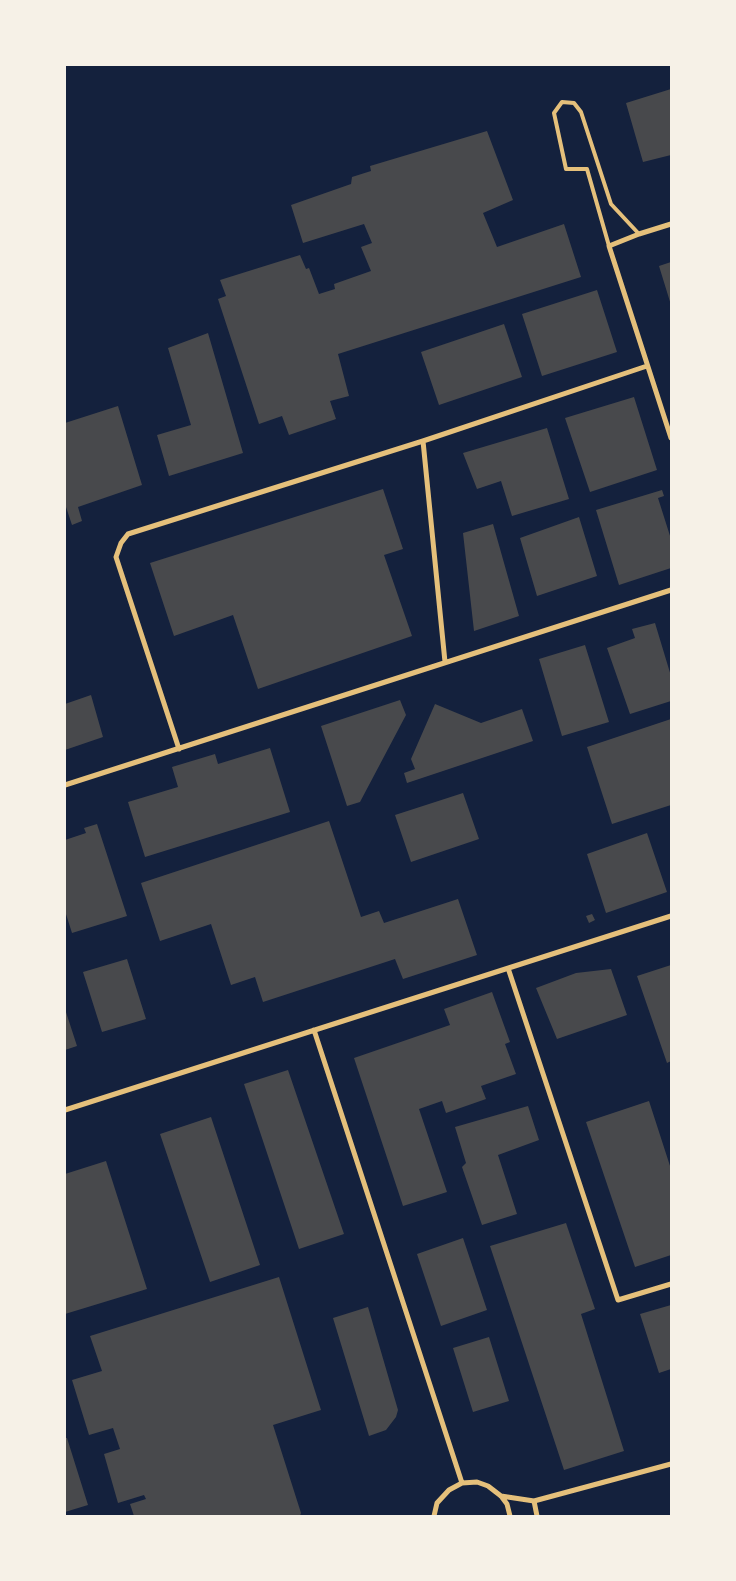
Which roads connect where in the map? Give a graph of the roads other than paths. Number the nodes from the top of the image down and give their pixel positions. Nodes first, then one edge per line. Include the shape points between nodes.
1 (671, 224) edge
2 (639, 234) junction
3 (609, 246) junction
4 (647, 366) junction
5 (671, 438) edge
6 (422, 441) junction
7 (671, 590) edge
8 (445, 662) junction
9 (179, 749) junction
10 (65, 785) edge
11 (671, 916) edge
12 (508, 968) junction
13 (314, 1030) junction
14 (65, 1110) edge
15 (671, 1284) edge
16 (671, 1464) edge
17 (462, 1484) junction
18 (502, 1496) junction
19 (534, 1500) junction
20 (434, 1516) edge
21 (510, 1516) edge
22 (537, 1516) edge

1 - 2 street
2 - 3 street
2 - 3 lane via 611,204 581,112 574,103 562,102 554,113 566,169 586,169
3 - 4 street
4 - 5 street
4 - 6 street
6 - 8 street
6 - 9 street via 132,532 124,538 116,557
7 - 8 street
8 - 9 street
9 - 10 street
11 - 12 street
12 - 13 street
12 - 15 street via 618,1300
13 - 14 street
13 - 17 street
16 - 19 street
17 - 18 street via 477,1482
17 - 20 street via 445,1493
18 - 19 street
18 - 21 street
19 - 22 street

